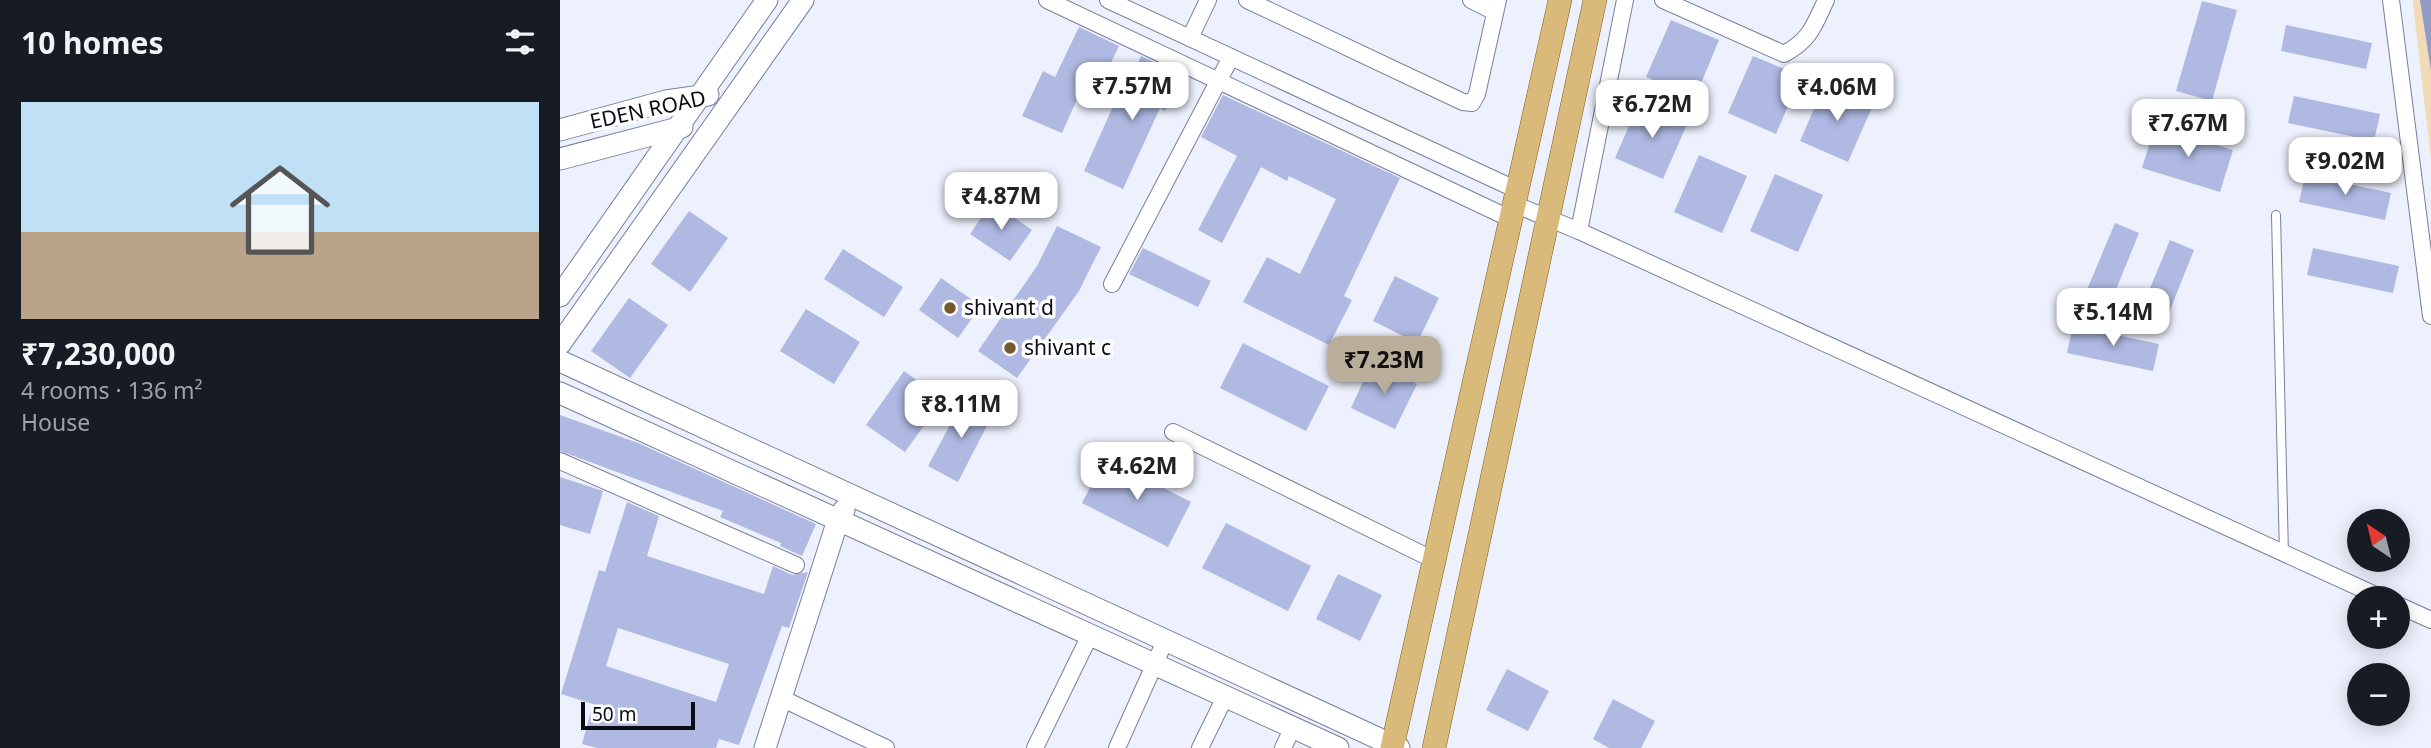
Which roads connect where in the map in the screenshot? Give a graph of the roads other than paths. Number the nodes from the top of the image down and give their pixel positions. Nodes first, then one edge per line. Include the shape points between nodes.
1 (767, 0) edge
2 (803, 0) edge
3 (1046, 0) edge
4 (1108, 0) edge
5 (1208, 0) edge
6 (1247, 0) edge
7 (1471, 0) edge
8 (1560, 0) edge
9 (1595, 0) edge
10 (1625, 0) edge
11 (1663, 0) edge
12 (1826, 0) edge
13 (2391, 0) edge
14 (1497, 6) edge
15 (1138, 7) edge
16 (1190, 38) junction
17 (1128, 39) junction
18 (1231, 57) junction
19 (1219, 81) junction
20 (701, 95) junction
21 (736, 96) junction
22 (722, 117) junction
23 (677, 129) junction
24 (560, 130) edge
25 (560, 159) edge
26 (1514, 204) junction
27 (2276, 215) dead end
28 (1548, 218) junction
29 (1578, 231) junction
30 (1112, 284) dead end
31 (560, 296) edge
32 (2431, 316) edge
33 (560, 344) edge
34 (560, 361) edge
35 (560, 393) edge
36 (1173, 432) dead end
37 (560, 461) edge
38 (851, 496) junction
39 (838, 520) junction
40 (2284, 555) junction
41 (1434, 559) junction
42 (796, 565) dead end
43 (2355, 586) edge
44 (2410, 610) edge
45 (2431, 620) edge
46 (1090, 635) junction
47 (1166, 640) junction
48 (1155, 665) junction
49 (1225, 697) junction
50 (781, 698) junction
51 (1293, 727) junction
52 (1395, 747) edge
53 (765, 748) edge
54 (886, 748) edge
55 (1035, 748) edge
56 (1116, 748) edge
57 (1200, 748) edge
58 (1283, 748) edge
59 (1338, 748) edge
60 (1434, 748) edge

1 - 20 street
2 - 21 street
3 - 17 street
4 - 15 street
5 - 16 street
6 - 14 street via 1472,103
7 - 14 street
8 - 26 main road
9 - 28 main road
10 - 29 street
11 - 12 street via 1784,54 1811,33
13 - 32 street
15 - 16 street
15 - 17 street
16 - 18 street
17 - 19 street
18 - 19 street
18 - 26 street
19 - 26 street
19 - 30 street
20 - 21 street, EDEN ROAD
20 - 23 street
20 - 24 street, EDEN ROAD
21 - 22 street
22 - 23 street, EDEN ROAD
22 - 33 street
23 - 25 street, EDEN ROAD
23 - 31 street
26 - 28 street
26 - 41 main road
27 - 40 lane
28 - 29 street
28 - 60 main road
29 - 40 street
34 - 38 street
35 - 39 street
36 - 41 street
37 - 42 street
38 - 39 street
38 - 47 street
39 - 46 street
39 - 50 street
40 - 43 street
41 - 52 main road
44 - 45 street
46 - 48 street
46 - 55 street
47 - 48 street
47 - 52 street
48 - 49 street
48 - 56 street
49 - 51 street
49 - 57 street
50 - 53 street
50 - 54 street
51 - 58 street
51 - 59 street

